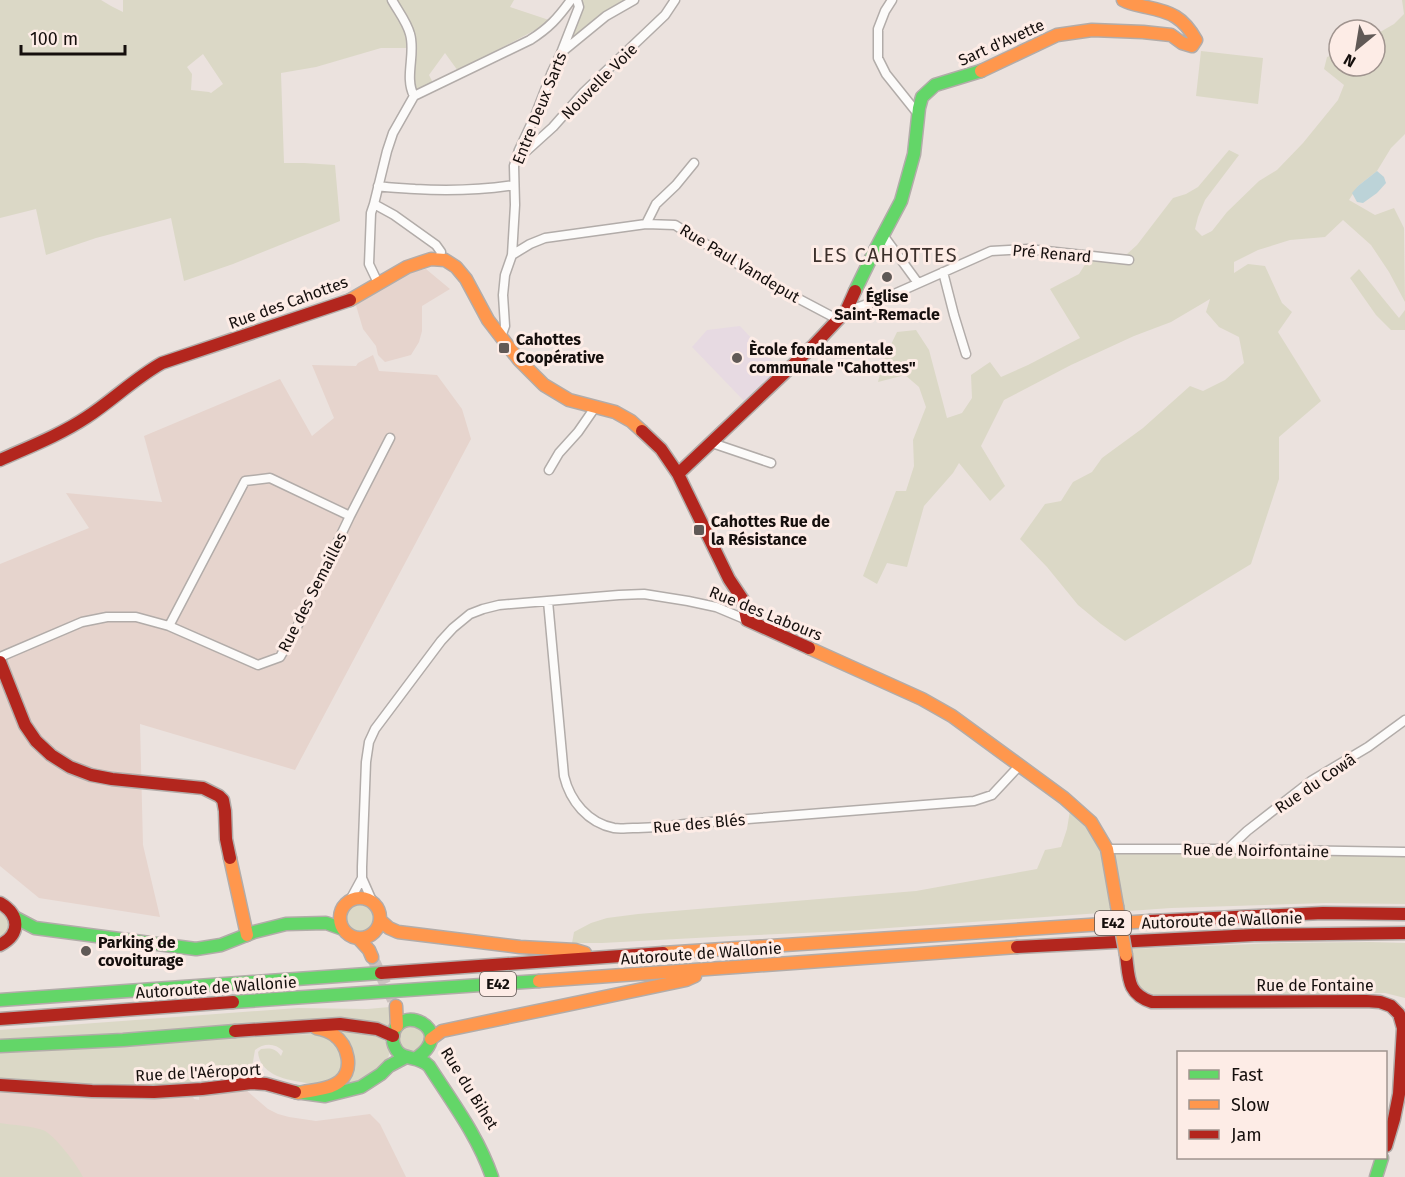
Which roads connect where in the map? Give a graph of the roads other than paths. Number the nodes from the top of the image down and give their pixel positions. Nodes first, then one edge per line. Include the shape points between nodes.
1 (392, 0) edge
2 (571, 0) edge
3 (577, 0) edge
4 (634, 0) edge
5 (675, 0) edge
6 (892, 0) edge
7 (1123, 0) edge
8 (561, 53) junction
9 (414, 96) junction
10 (918, 114) junction
11 (517, 156) junction
12 (694, 163) dead end
13 (514, 185) junction
14 (378, 186) junction
15 (374, 204) junction
16 (646, 224) junction
17 (883, 235) junction
18 (512, 255) junction
19 (439, 260) junction
20 (1129, 260) dead end
21 (943, 272) junction
22 (378, 283) junction
23 (918, 283) junction
24 (842, 315) junction
25 (501, 337) junction
26 (966, 354) dead end
27 (596, 406) junction
28 (390, 438) dead end
29 (712, 443) junction
30 (0, 460) edge
31 (771, 464) dead end
32 (550, 470) dead end
33 (678, 474) junction
34 (350, 516) junction
35 (549, 601) junction
36 (747, 620) junction
37 (169, 626) junction
38 (0, 657) edge
39 (0, 662) edge
40 (1405, 720) edge
41 (1020, 765) junction
42 (1107, 849) junction
43 (1228, 849) junction
44 (1405, 852) edge
45 (362, 878) junction
46 (0, 903) edge
47 (373, 903) junction
48 (346, 906) junction
49 (1405, 914) edge
50 (14, 917) junction
51 (380, 920) junction
52 (326, 923) junction
53 (35, 928) junction
54 (343, 929) junction
55 (1405, 933) edge
56 (14, 934) junction
57 (247, 935) junction
58 (364, 936) junction
59 (0, 945) edge
60 (371, 954) tunnel mouth
61 (1126, 955) joint
62 (605, 958) junction
63 (714, 969) junction
64 (0, 1000) edge
65 (0, 1019) edge
66 (304, 1026) junction
67 (398, 1032) junction
68 (0, 1046) edge
69 (420, 1051) junction
70 (389, 1066) junction
71 (0, 1085) edge
72 (298, 1093) junction
73 (1387, 1143) edge
74 (1382, 1159) edge
75 (492, 1177) edge
76 (498, 1177) edge
77 (1376, 1177) edge

1 - 9 street via 411,34 410,81
2 - 9 street, Entre Deux Sarts via 558,18 530,40
3 - 8 street, Entre Deux Sarts via 579,7
4 - 8 street via 606,16
5 - 11 street, Nouvelle Voie via 665,15 553,127
6 - 10 street via 878,29 878,58
7 - 10 main road, Sart d'Avette via 1177,16 1196,40 1192,46 1171,35 1092,30 1057,35 984,70 935,85 922,97
8 - 11 street, Entre Deux Sarts
9 - 14 street via 393,133
10 - 17 main road, Sart d'Avette via 914,154 901,201
11 - 13 street, Entre Deux Sarts
12 - 16 street via 656,204
13 - 14 street via 443,190
13 - 18 street, Entre Deux Sarts
14 - 15 street
15 - 19 street via 436,245 441,252
15 - 22 street via 369,264
16 - 18 street, Rue Paul Vandeput via 545,238
16 - 24 street, Rue Paul Vandeput via 675,225 758,277
17 - 23 street
17 - 24 main road, Sart d'Avette
18 - 25 street via 505,275 505,326
19 - 22 main road, Rue des Cahottes via 407,267
19 - 25 main road via 456,267 466,279
20 - 21 street, Pré Renard via 998,249
21 - 23 street, Pré Renard
21 - 26 street
22 - 30 main road, Rue des Cahottes via 351,300 162,363 99,410
23 - 24 street, Pré Renard
24 - 29 main road, Sart d'Avette
25 - 27 main road via 544,385 569,400
27 - 32 street
27 - 33 main road via 631,421 656,443
28 - 34 street, Rue des Semailles
29 - 31 street
29 - 33 main road, Sart d'Avette
33 - 36 main road via 743,600
34 - 37 street, Rue des Semailles via 270,478 244,481
34 - 37 street, Rue des Semailles via 280,657 258,665
35 - 36 street, Rue des Labours via 644,594 716,607
35 - 41 street, Rue des Blés via 564,776 575,801 585,814 600,823 615,828 654,828 974,801 992,795
35 - 45 street, Rue des Labours via 499,605 463,619 441,640 375,729 366,762
36 - 41 main road, Rue des Labours via 922,699
37 - 38 street, Rue des Semailles via 136,617 107,616 82,622
39 - 57 main road via 25,725 36,741 70,767 112,779 203,788 219,795
40 - 43 street, Rue du Cowâ via 1311,781
41 - 42 main road, Rue des Labours via 1091,822
42 - 43 street, Rue de Noirfontaine
42 - 61 main road, Rue des Labours, bridge
43 - 44 street, Rue de Noirfontaine
45 - 47 street, Rue des Labours
45 - 48 street, Rue des Labours
46 - 50 main road
47 - 48 main road via 361,898
47 - 51 main road
48 - 52 main road
48 - 54 main road via 340,917
49 - 62 main road, Autoroute de Wallonie / E42 via 1209,917
50 - 53 main road
50 - 56 main road
51 - 58 main road via 375,931
51 - 62 main road via 398,932 575,950
52 - 54 main road
52 - 57 main road via 286,924
53 - 56 main road
53 - 57 main road via 196,949
54 - 58 main road
55 - 63 main road, Autoroute de Wallonie / E42 via 1209,936
56 - 59 main road
58 - 60 main road
61 - 73 main road, Rue de Fontaine via 1134,993 1152,1002 1365,1000 1391,1006 1399,1014 1402,1028 1398,1094
62 - 64 main road, Autoroute de Wallonie / E42
63 - 65 main road, Autoroute de Wallonie / E42
63 - 69 main road, Rue de l'Aéroport via 686,980 442,1031
66 - 67 main road via 340,1024
66 - 68 main road
66 - 72 main road via 331,1032 344,1045 348,1061 339,1081
67 - 69 main road, Rue du Bihet via 398,1053
67 - 69 main road, Rue du Bihet via 415,1020 427,1026 430,1033
67 - 70 main road
69 - 70 main road, Rue de l'Aéroport
69 - 75 main road, Rue du Bihet via 473,1132
69 - 76 main road, Rue du Bihet via 429,1058 478,1130
70 - 72 main road, Rue de l'Aéroport via 371,1082 349,1091 325,1096
71 - 72 main road, Rue de l'Aéroport via 154,1092 252,1083
74 - 77 main road

